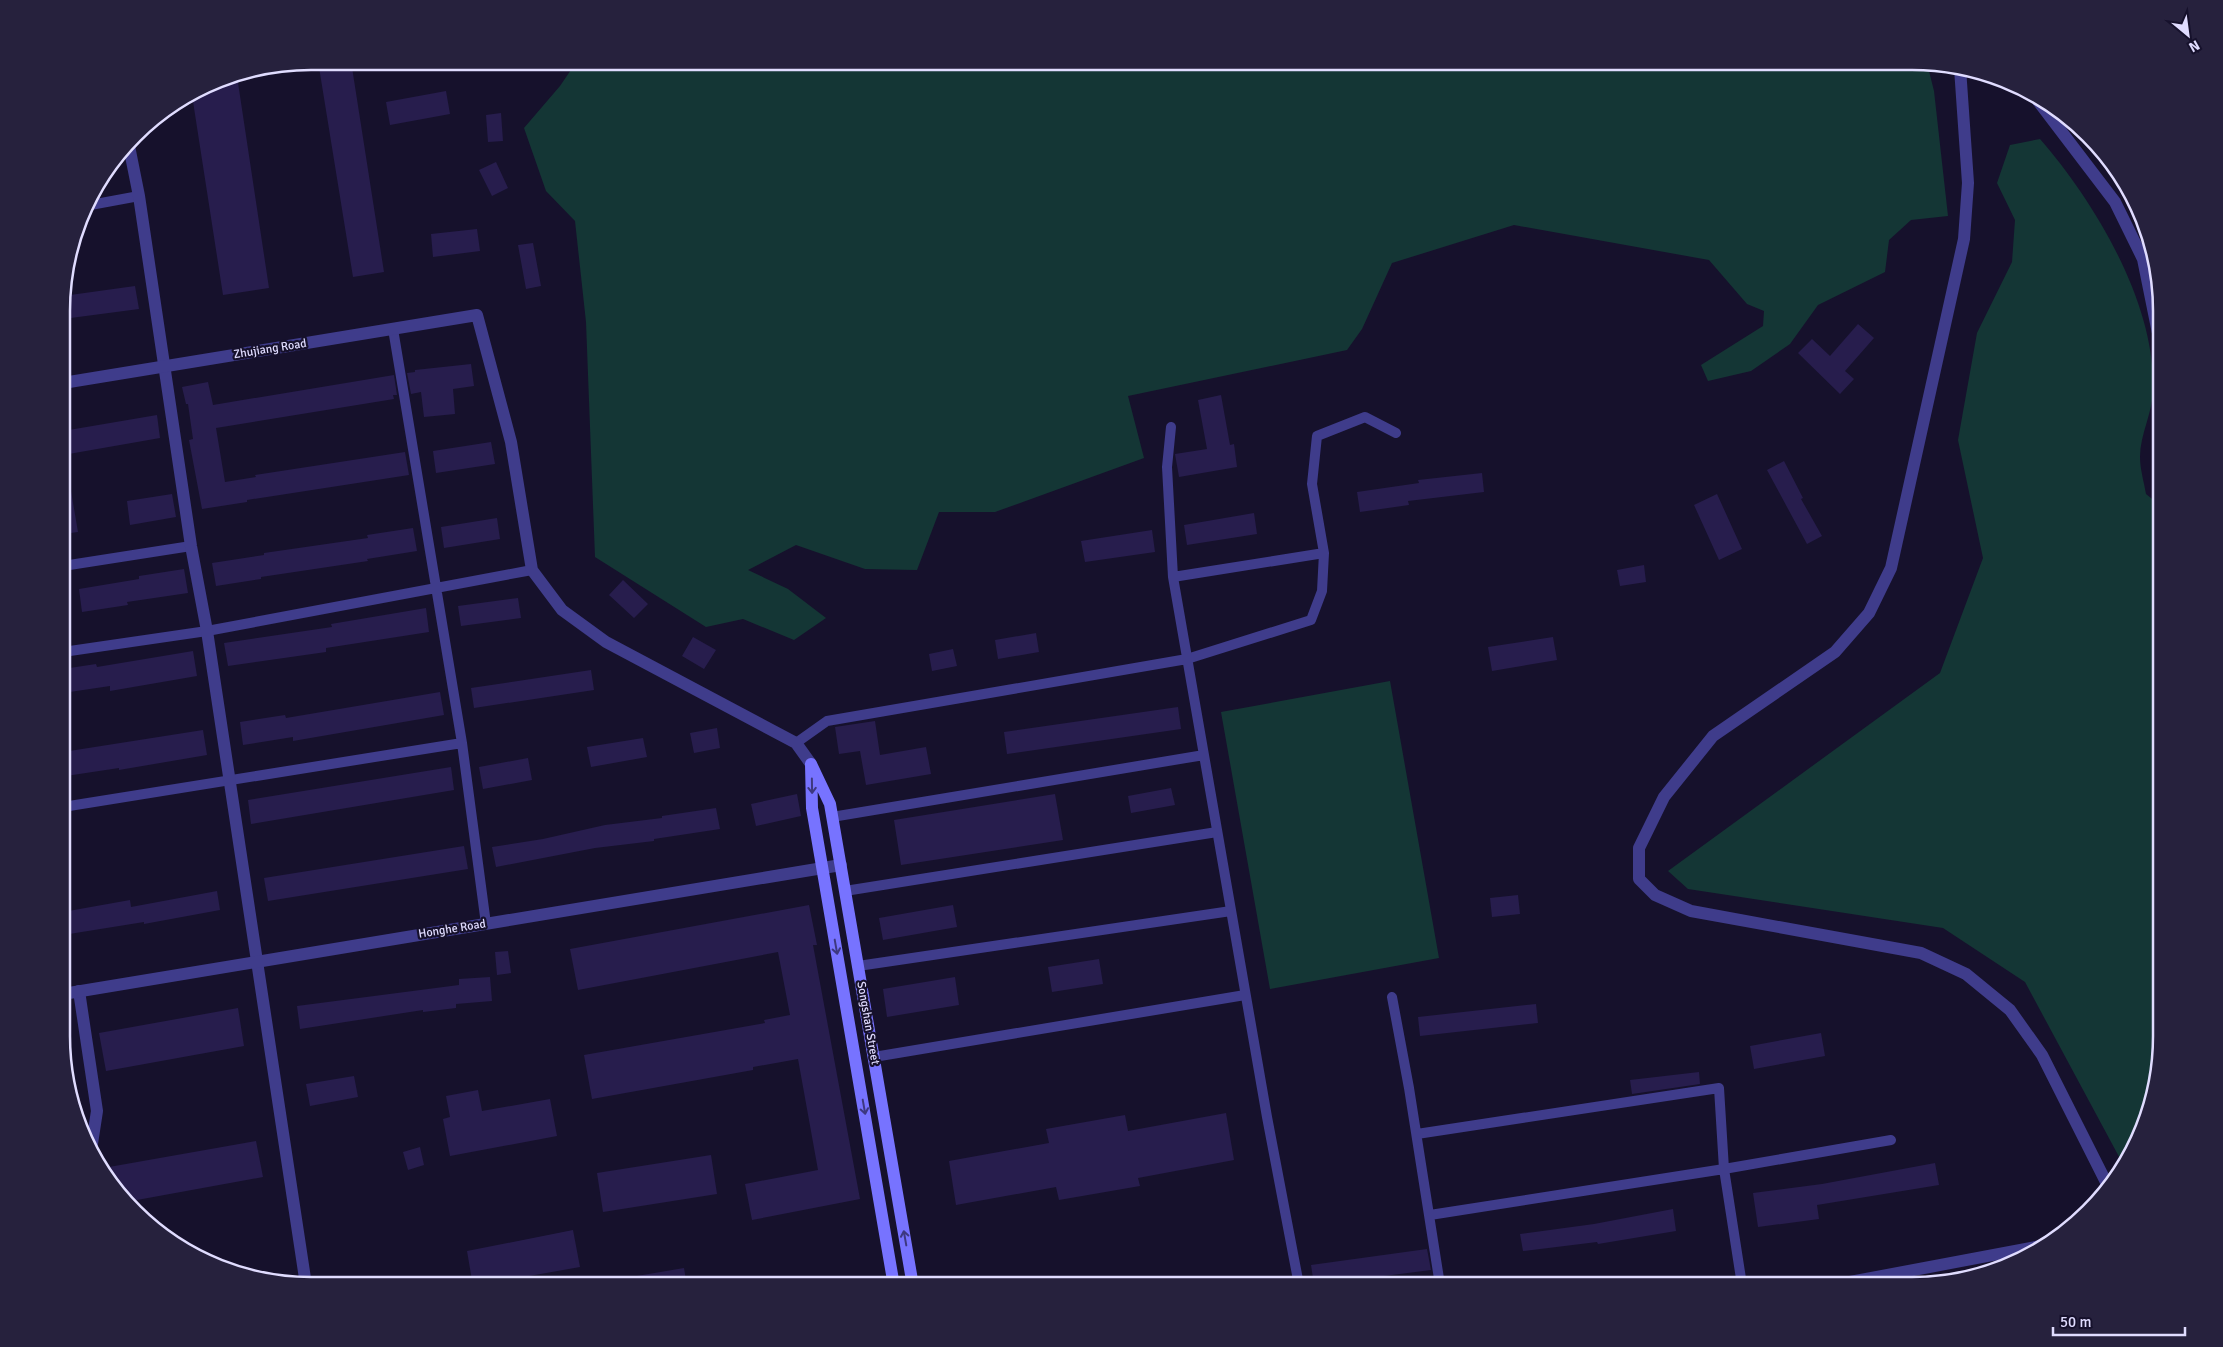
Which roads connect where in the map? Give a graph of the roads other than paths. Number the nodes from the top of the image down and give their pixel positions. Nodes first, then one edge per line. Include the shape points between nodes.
1 (1961, 75) edge
2 (2045, 111) edge
3 (130, 152) edge
4 (139, 196) junction
5 (95, 204) edge
6 (2153, 307) edge
7 (393, 329) junction
8 (164, 366) junction
9 (70, 382) edge
10 (1170, 427) dead end
11 (1396, 433) dead end
12 (191, 546) junction
13 (1324, 553) junction
14 (70, 565) edge
15 (532, 570) junction
16 (1173, 577) junction
17 (436, 588) junction
18 (206, 631) junction
19 (70, 651) edge
20 (1187, 659) junction
21 (462, 743) junction
22 (796, 743) junction
23 (1204, 754) junction
24 (811, 764) junction
25 (229, 780) junction
26 (70, 806) edge
27 (832, 817) junction
28 (1217, 832) junction
29 (841, 866) junction
30 (822, 867) junction
31 (845, 891) junction
32 (1231, 911) junction
33 (486, 924) junction
34 (255, 962) junction
35 (858, 966) junction
36 (79, 992) junction
37 (70, 993) edge
38 (1245, 994) junction
39 (1392, 997) dead end
40 (874, 1057) junction
41 (1417, 1134) junction
42 (93, 1138) edge
43 (1891, 1140) dead end
44 (1724, 1169) junction
45 (2105, 1180) edge
46 (1430, 1215) junction
47 (2024, 1249) edge
48 (305, 1277) edge
49 (892, 1277) edge
50 (911, 1277) edge
51 (1297, 1277) edge
52 (1439, 1277) edge
53 (1741, 1277) edge
54 (1876, 1277) edge

1 - 45 street via 1968,183 1964,239 1891,568 1869,613 1835,652 1713,736 1664,797 1639,848 1639,879 1656,895 1691,912 1921,953 1966,974 2010,1010 2042,1055
2 - 6 street via 2115,202 2143,259
3 - 4 street
4 - 5 lane
4 - 8 street
7 - 8 street, Zhujiang Road
7 - 15 street, Zhujiang Road via 477,315 511,442
7 - 17 lane
8 - 9 street, Zhujiang Road
8 - 12 street
10 - 16 lane via 1167,467
11 - 13 lane via 1365,417 1317,436 1312,484
12 - 14 lane
12 - 18 street
13 - 16 lane
13 - 20 lane via 1322,591 1311,620
15 - 17 lane
15 - 22 street via 562,610 606,642
16 - 20 lane
17 - 18 lane
17 - 21 lane
18 - 19 lane
18 - 25 street
20 - 22 lane via 827,721
20 - 23 lane
21 - 25 lane
21 - 33 lane
22 - 24 street, Songshan Street
23 - 27 lane
23 - 28 lane
24 - 27 main road, Songshan Street via 830,804
24 -> 30 main road, Songshan Street via 812,808
25 - 26 lane
25 - 34 street
27 - 29 main road, Songshan Street
28 - 31 lane
28 - 32 lane
29 - 30 street, Honghe Road
29 - 31 main road, Songshan Street
30 - 33 street, Honghe Road
30 -> 49 main road, Songshan Street
31 - 35 main road, Songshan Street
32 - 35 lane
32 - 38 lane
33 - 34 street, Honghe Road
34 - 36 street, Honghe Road
34 - 48 street
35 - 40 main road, Songshan Street
36 - 37 street, Honghe Road
36 - 42 street via 97,1111
38 - 40 lane
38 - 51 lane
39 - 41 lane
50 -> 40 main road, Songshan Street
41 - 44 lane via 1718,1088
41 - 46 lane
43 - 44 lane
44 - 46 lane
44 - 53 lane
46 - 52 lane
47 - 54 street

